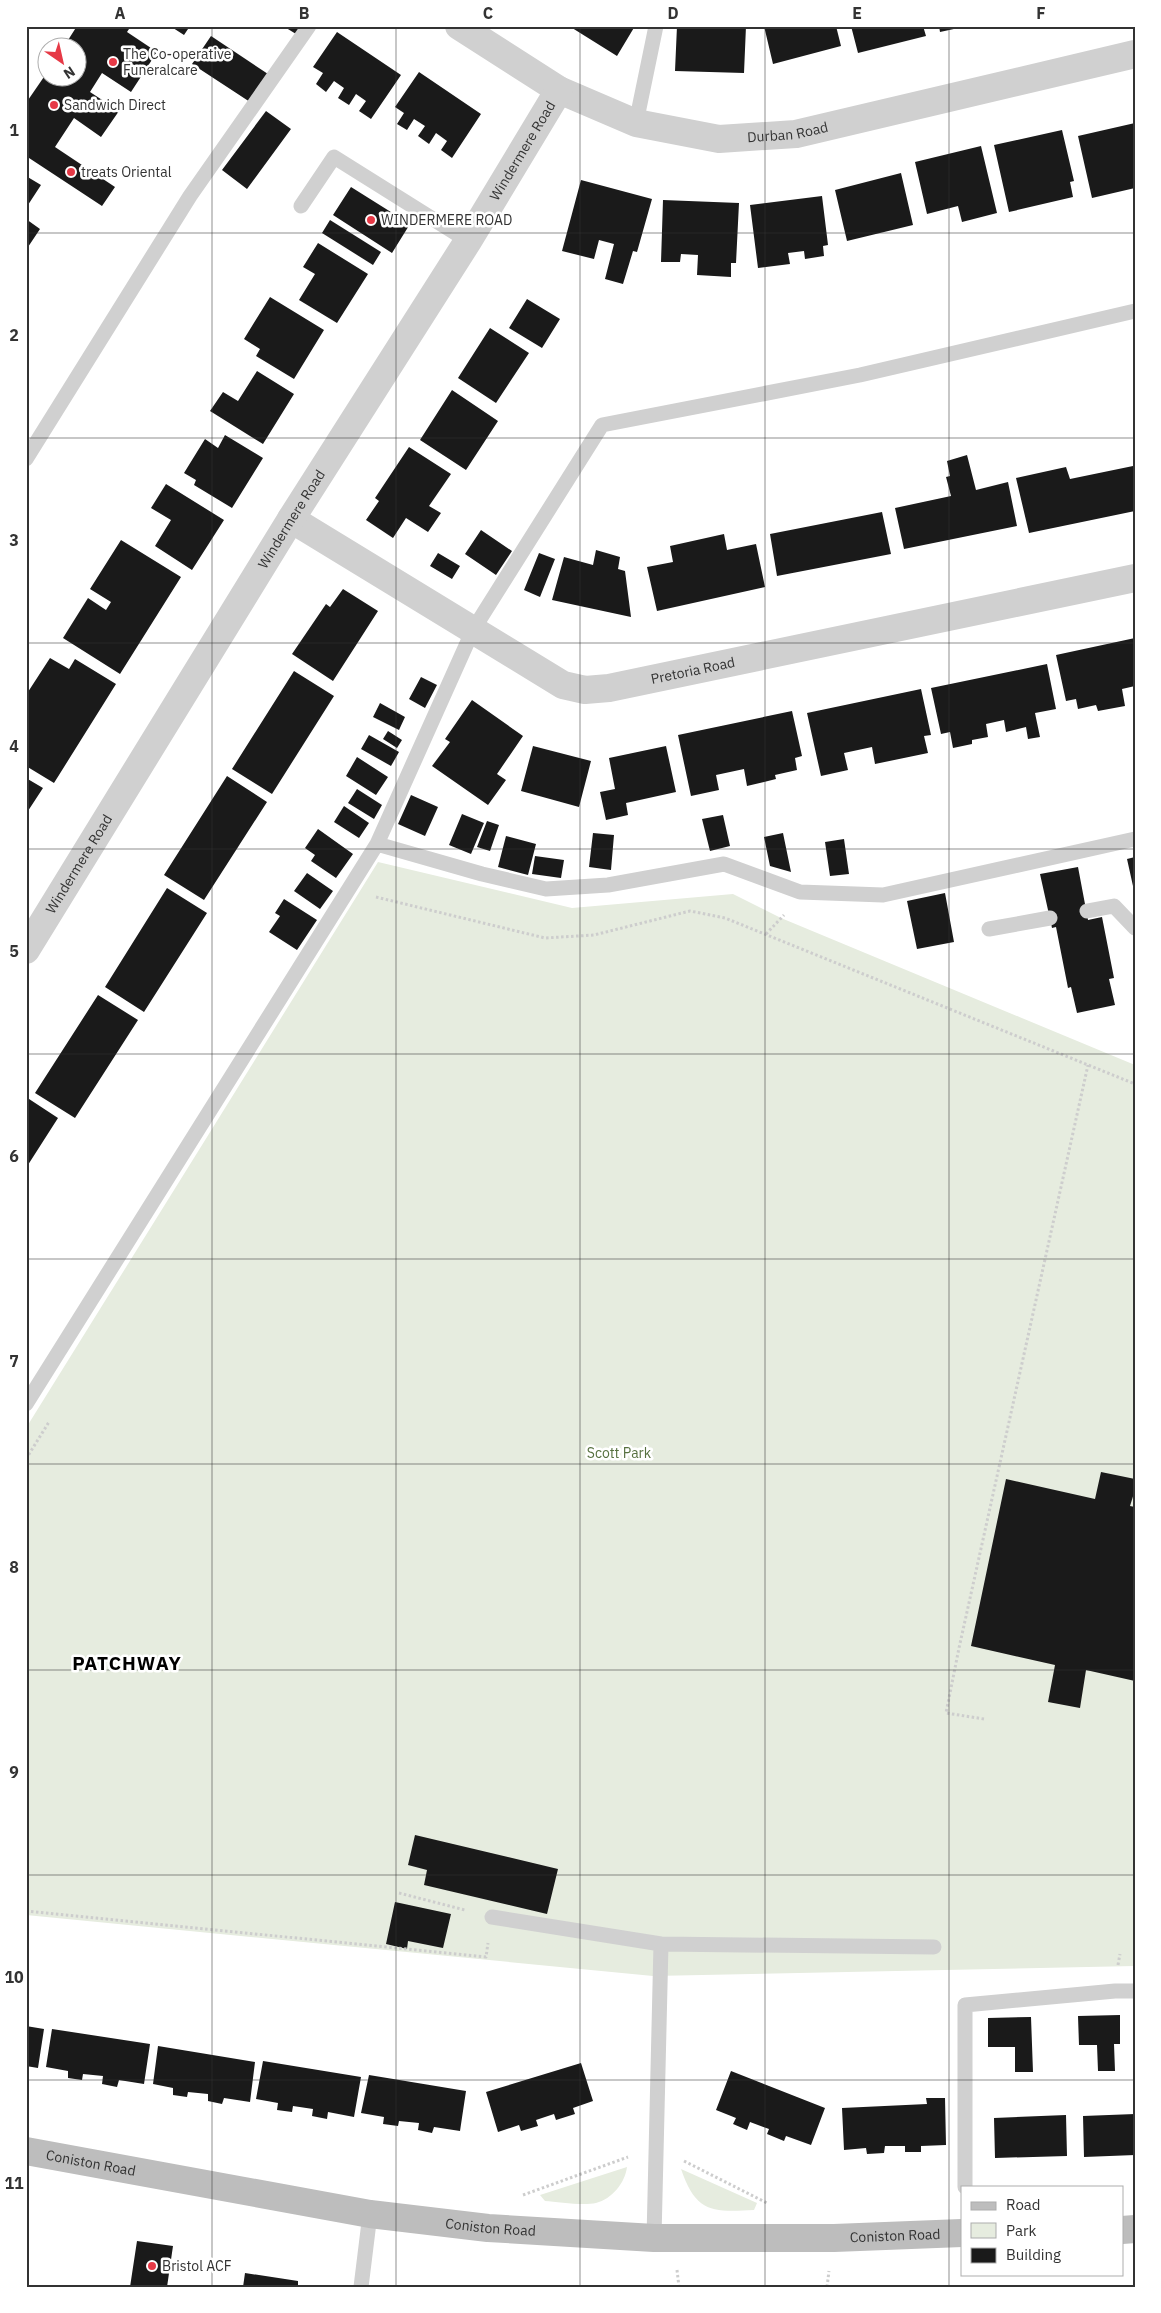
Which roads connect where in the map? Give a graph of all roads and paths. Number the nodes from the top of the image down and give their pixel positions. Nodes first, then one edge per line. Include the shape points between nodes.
1 (309, 26) edge
2 (459, 26) edge
3 (656, 26) edge
4 (1135, 54) edge
5 (559, 90) junction
6 (636, 123) junction
7 (301, 206) dead end
8 (468, 241) junction
9 (1135, 311) edge
10 (26, 459) edge
11 (291, 520) junction
12 (1135, 578) edge
13 (473, 630) junction
14 (1135, 839) edge
15 (377, 844) junction
16 (375, 897) dead end
17 (1087, 911) dead end
18 (1050, 918) dead end
19 (1135, 928) edge
20 (988, 929) dead end
21 (26, 950) edge
22 (1088, 1065) junction
23 (1135, 1084) edge
24 (26, 1404) edge
25 (984, 1719) dead end
26 (399, 1893) dead end
27 (26, 1911) edge
28 (492, 1917) junction
29 (661, 1944) junction
30 (934, 1947) dead end
31 (1135, 1991) edge
32 (26, 2151) edge
33 (965, 2186) edge
34 (370, 2214) junction
35 (1135, 2229) edge
36 (961, 2233) edge
37 (1135, 2234) edge
38 (654, 2238) junction
39 (361, 2287) edge

1 - 10 lane via 190,196
2 - 5 street, Durban Road
3 - 6 lane
4 - 6 street, Durban Road via 796,134 719,139
5 - 6 street, Durban Road
5 - 8 street, Windermere Road
7 - 8 lane via 334,158
8 - 11 street, Windermere Road
9 - 13 lane via 860,375 602,425
11 - 13 street, Pretoria Road
11 - 21 street, Windermere Road
12 - 13 street, Pretoria Road via 609,688 585,690 563,685
13 - 15 lane
14 - 15 lane via 883,895 800,892 724,864 608,885 546,889
15 - 24 lane
16 - 22 path via 545,938 594,935 690,911 725,918
17 - 19 lane via 1114,906
18 - 20 lane
22 - 23 path
22 - 25 path via 946,1713
26 - 28 path
27 - 28 path via 486,1957
28 - 29 lane
29 - 30 lane
29 - 38 lane
31 - 33 lane via 965,2005
32 - 34 street, Coniston Road
34 - 38 street, Coniston Road via 488,2228
34 - 39 lane
35 - 37 lane
36 - 38 street, Coniston Road via 834,2238

